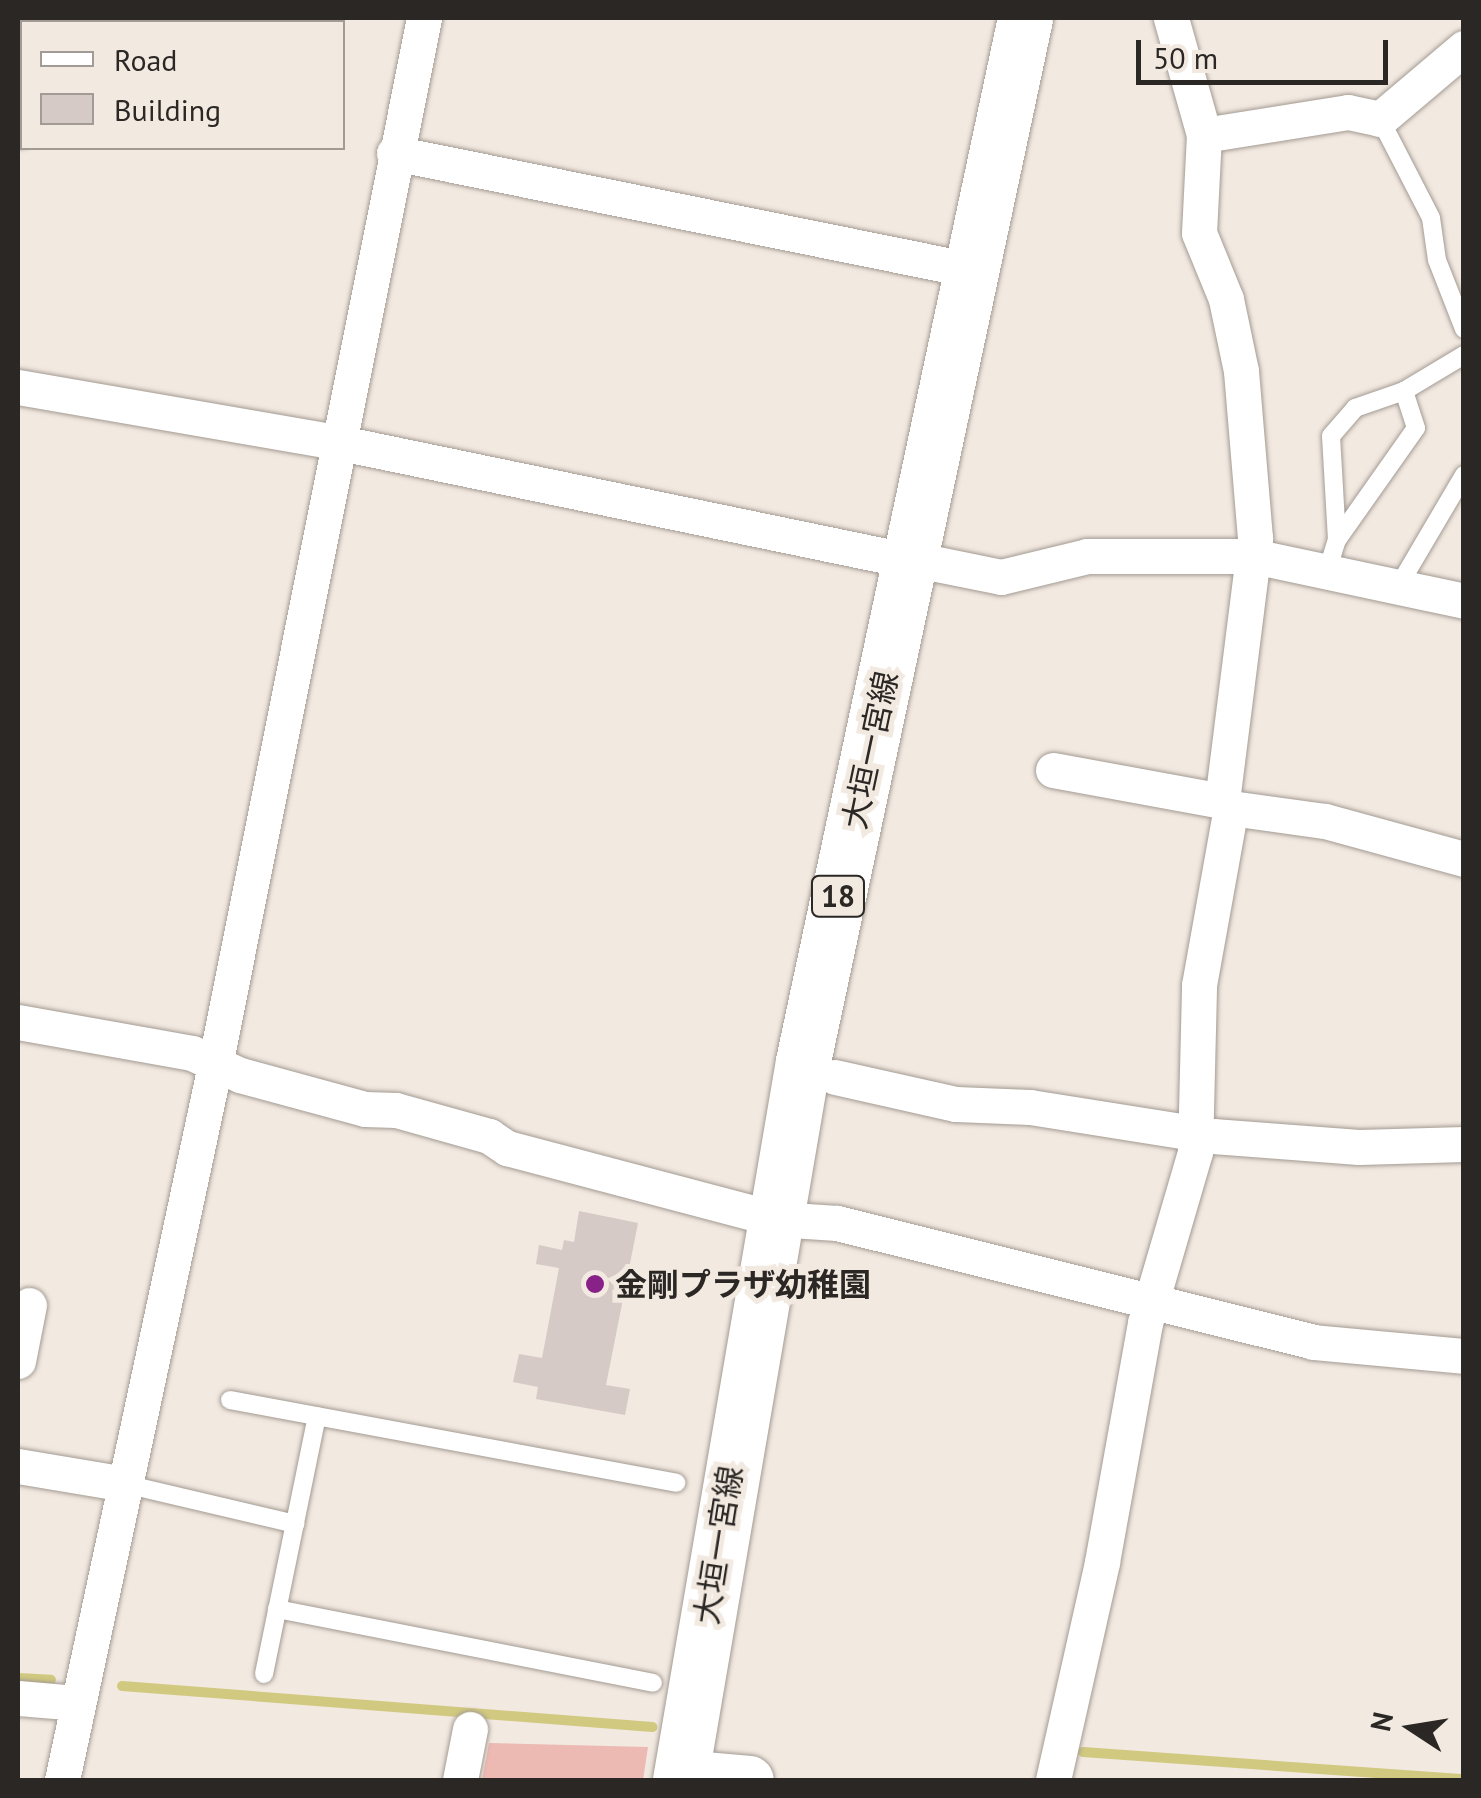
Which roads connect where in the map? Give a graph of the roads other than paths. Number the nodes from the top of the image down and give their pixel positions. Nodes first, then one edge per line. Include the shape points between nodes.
1 (424, 18) edge
2 (1025, 18) edge
3 (1051, 18) edge
4 (1170, 18) edge
5 (1464, 48) edge
6 (1380, 119) junction
7 (1204, 135) junction
8 (394, 153) junction
9 (971, 270) junction
10 (1464, 329) edge
11 (1464, 355) edge
12 (18, 387) edge
13 (1404, 392) junction
14 (336, 442) junction
15 (1464, 475) edge
16 (1253, 556) junction
17 (1332, 556) junction
18 (924, 563) junction
19 (1398, 587) junction
20 (1464, 601) edge
21 (1053, 770) dead end
22 (1226, 804) junction
23 (1464, 859) edge
24 (18, 1022) edge
25 (215, 1065) junction
26 (835, 1077) junction
27 (1192, 1134) junction
28 (1464, 1144) edge
29 (792, 1220) junction
30 (1152, 1303) junction
31 (29, 1305) dead end
32 (1464, 1356) edge
33 (18, 1361) edge
34 (230, 1400) dead end
35 (317, 1416) junction
36 (18, 1466) edge
37 (676, 1483) dead end
38 (125, 1484) junction
39 (295, 1524) junction
40 (278, 1609) junction
41 (264, 1674) dead end
42 (653, 1683) dead end
43 (18, 1698) edge
44 (77, 1703) junction
45 (470, 1729) dead end
46 (706, 1779) edge
47 (62, 1780) edge
48 (460, 1780) edge
49 (1054, 1780) edge

1 - 8 street
2 - 9 main road, 大垣一宮線 / 18
3 - 18 main road, 大垣一宮線 / 18
4 - 7 street
5 - 6 street
6 - 7 street via 1348,112
6 - 10 lane via 1431,218 1437,260
7 - 16 street via 1199,232 1226,299 1241,371 1253,469
8 - 9 street
8 - 14 street
9 - 18 main road, 大垣一宮線 / 18
11 - 13 lane
12 - 14 street
13 - 17 lane via 1416,428
13 - 17 lane via 1355,408 1332,436
14 - 18 street
14 - 25 street
15 - 19 lane
16 - 17 street
16 - 18 street via 1087,556 1001,577
16 - 22 street
17 - 19 street
18 - 26 main road, 大垣一宮線 / 18
18 - 29 main road, 大垣一宮線 / 18
19 - 20 street
21 - 22 street
22 - 23 street via 1326,821
22 - 27 street via 1199,985
24 - 25 street via 192,1053
25 - 29 street
25 - 38 street
26 - 27 street via 956,1104 1030,1108
26 - 29 main road, 大垣一宮線 / 18
27 - 28 street via 1359,1147
27 - 30 street via 1195,1152
29 - 30 street
29 - 46 main road, 大垣一宮線 / 18
30 - 32 street via 1314,1342
30 - 49 street
31 - 33 street
34 - 35 lane
35 - 37 lane
35 - 39 lane
36 - 38 street
38 - 39 lane
38 - 44 street
39 - 40 lane
40 - 41 lane
40 - 42 lane
43 - 44 street
44 - 47 street
45 - 48 street

